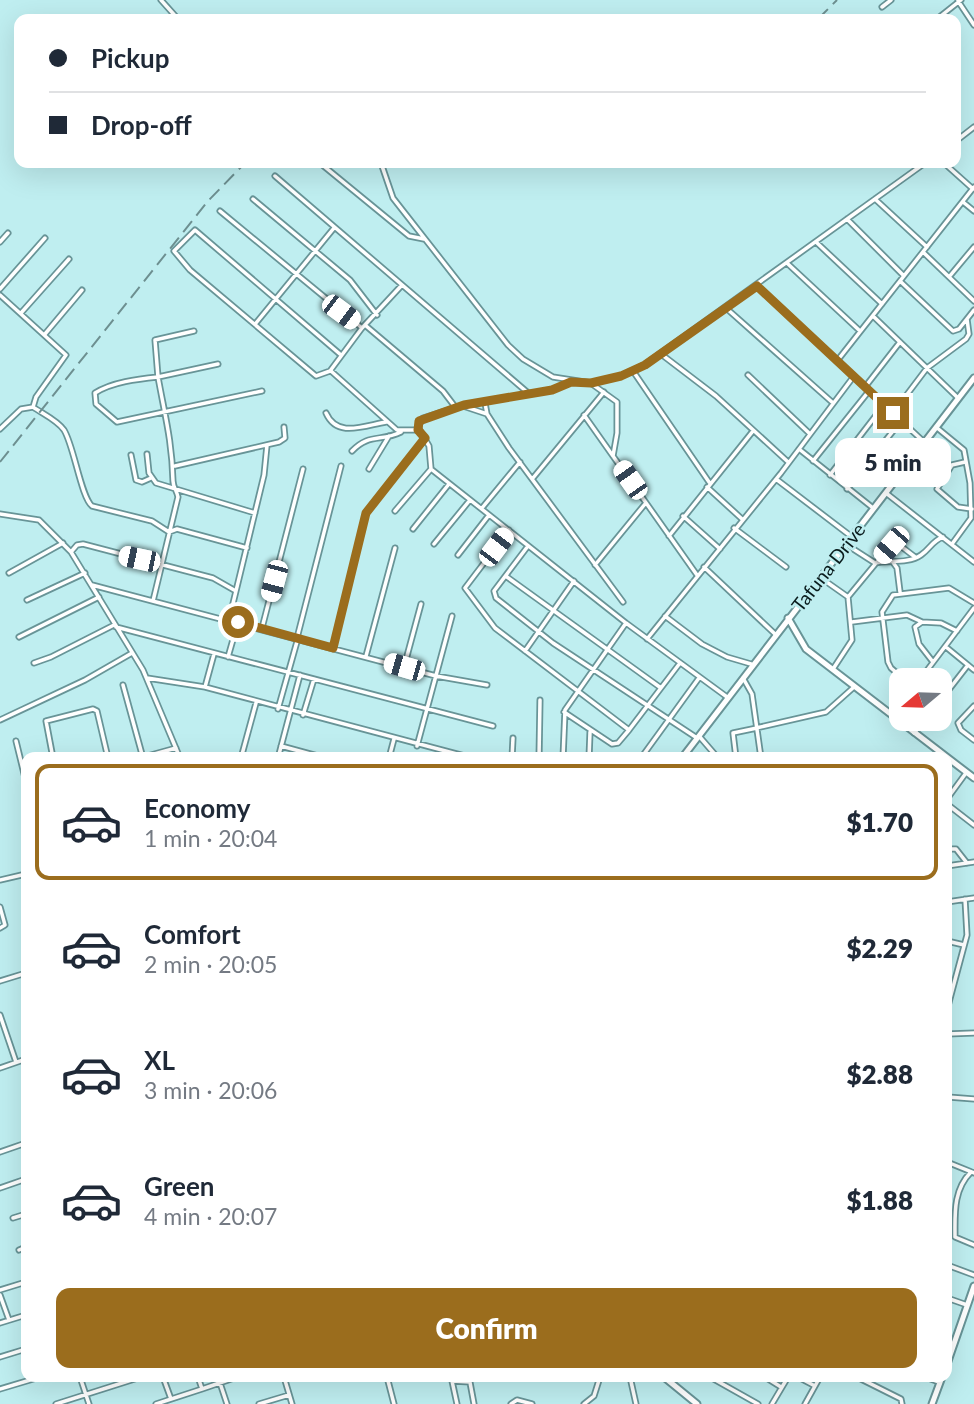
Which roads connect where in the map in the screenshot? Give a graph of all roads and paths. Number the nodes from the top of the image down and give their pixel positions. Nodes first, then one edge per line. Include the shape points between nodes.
1 (161, 0) edge
2 (891, 0) edge
3 (959, 1) edge
4 (882, 7) dead end
5 (174, 14) edge
6 (943, 14) edge
7 (974, 25) edge
8 (326, 168) edge
9 (383, 168) edge
10 (918, 168) edge
11 (950, 168) edge
12 (275, 176) dead end
13 (973, 188) edge
14 (253, 199) dead end
15 (875, 199) junction
16 (963, 202) junction
17 (220, 211) dead end
18 (974, 211) edge
19 (847, 219) junction
20 (334, 228) junction
21 (8, 233) dead end
22 (46, 238) dead end
23 (424, 239) junction
24 (0, 242) edge
25 (816, 242) junction
26 (927, 247) junction
27 (974, 247) edge
28 (314, 252) junction
29 (923, 252) junction
30 (69, 259) dead end
31 (787, 263) junction
32 (296, 274) junction
33 (904, 276) junction
34 (949, 277) junction
35 (900, 281) junction
36 (402, 285) junction
37 (757, 286) junction
38 (0, 289) edge
39 (82, 290) dead end
40 (0, 295) edge
41 (275, 298) junction
42 (974, 301) edge
43 (882, 304) junction
44 (726, 307) junction
45 (974, 310) edge
46 (21, 313) junction
47 (377, 315) junction
48 (873, 316) junction
49 (967, 319) junction
50 (256, 323) junction
51 (363, 327) junction
52 (194, 331) dead end
53 (860, 331) junction
54 (45, 334) junction
55 (900, 342) junction
56 (661, 354) junction
57 (341, 355) junction
58 (837, 361) junction
59 (218, 363) dead end
60 (927, 368) junction
61 (330, 371) junction
62 (633, 371) junction
63 (748, 375) dead end
64 (854, 376) junction
65 (158, 377) junction
66 (974, 377) edge
67 (571, 382) junction
68 (591, 383) junction
69 (865, 387) junction
70 (261, 391) dead end
71 (869, 391) junction
72 (527, 392) junction
73 (604, 392) junction
74 (958, 398) junction
75 (485, 402) junction
76 (833, 403) junction
77 (884, 405) junction
78 (462, 406) junction
79 (33, 407) junction
80 (456, 408) junction
81 (166, 411) junction
82 (326, 413) dead end
83 (893, 413) junction
84 (488, 414) junction
85 (584, 415) junction
86 (901, 421) junction
87 (386, 422) junction
88 (284, 427) dead end
89 (936, 427) junction
90 (0, 429) edge
91 (403, 430) junction
92 (418, 430) junction
93 (753, 431) junction
94 (809, 433) junction
95 (389, 436) junction
96 (425, 438) junction
97 (925, 442) junction
98 (267, 445) junction
99 (799, 449) junction
100 (352, 451) dead end
101 (148, 454) dead end
102 (131, 455) dead end
103 (613, 456) junction
104 (813, 461) junction
105 (520, 462) junction
106 (788, 462) junction
107 (966, 462) junction
108 (341, 466) dead end
109 (175, 467) junction
110 (431, 468) junction
111 (303, 469) dead end
112 (369, 469) dead end
113 (830, 475) junction
114 (151, 478) junction
115 (533, 478) junction
116 (776, 479) junction
117 (972, 483) edge
118 (449, 484) junction
119 (708, 485) junction
120 (847, 489) junction
121 (177, 491) junction
122 (886, 493) junction
123 (470, 500) junction
124 (645, 504) junction
125 (482, 508) junction
126 (873, 508) junction
127 (972, 509) junction
128 (394, 511) dead end
129 (255, 513) junction
130 (0, 514) edge
131 (489, 514) junction
132 (683, 516) junction
133 (742, 519) junction
134 (171, 523) junction
135 (734, 528) junction
136 (177, 529) junction
137 (413, 530) dead end
138 (509, 530) junction
139 (169, 532) junction
140 (668, 537) junction
141 (852, 537) junction
142 (943, 537) junction
143 (63, 543) junction
144 (434, 544) dead end
145 (846, 544) junction
146 (952, 544) junction
147 (529, 546) junction
148 (247, 548) junction
149 (395, 548) dead end
150 (720, 549) junction
151 (71, 552) junction
152 (458, 555) dead end
153 (915, 557) junction
154 (892, 561) junction
155 (901, 561) junction
156 (974, 562) edge
157 (875, 563) junction
158 (162, 564) junction
159 (595, 565) junction
160 (704, 567) junction
161 (786, 567) dead end
162 (897, 568) junction
163 (9, 573) dead end
164 (85, 573) junction
165 (697, 575) junction
166 (506, 576) junction
167 (820, 577) junction
168 (574, 580) junction
169 (92, 585) junction
170 (234, 590) junction
171 (900, 592) junction
172 (99, 597) junction
173 (848, 597) junction
174 (27, 600) dead end
175 (153, 601) junction
176 (623, 602) dead end
177 (421, 604) dead end
178 (974, 606) edge
179 (555, 611) junction
180 (666, 616) junction
181 (452, 617) dead end
182 (788, 618) junction
183 (882, 618) junction
184 (229, 620) junction
185 (238, 622) junction
186 (852, 622) junction
187 (922, 622) junction
188 (625, 623) junction
189 (115, 626) junction
190 (262, 628) junction
191 (957, 631) junction
192 (539, 633) junction
193 (775, 634) junction
194 (19, 636) dead end
195 (297, 638) junction
196 (647, 639) junction
197 (945, 646) junction
198 (333, 648) junction
199 (607, 649) junction
200 (525, 651) junction
201 (132, 653) junction
202 (214, 654) junction
203 (366, 656) junction
204 (228, 657) junction
205 (933, 662) junction
206 (34, 663) dead end
207 (680, 663) junction
208 (751, 664) junction
209 (968, 665) junction
210 (404, 667) junction
211 (891, 668) edge
212 (929, 668) edge
213 (833, 669) junction
214 (594, 670) junction
215 (974, 670) edge
216 (290, 673) junction
217 (300, 675) junction
218 (436, 676) junction
219 (700, 677) junction
220 (742, 677) junction
221 (147, 678) junction
222 (314, 679) junction
223 (123, 685) dead end
224 (487, 685) dead end
225 (952, 686) edge
226 (205, 687) junction
227 (854, 687) junction
228 (661, 688) junction
229 (578, 692) junction
230 (727, 697) junction
231 (540, 700) dead end
232 (256, 702) junction
233 (974, 706) edge
234 (425, 708) junction
235 (648, 708) junction
236 (278, 709) junction
237 (291, 712) junction
238 (564, 712) junction
239 (889, 713) edge
240 (303, 715) junction
241 (0, 720) edge
242 (669, 721) junction
243 (492, 726) dead end
244 (757, 728) junction
245 (629, 730) junction
246 (590, 731) junction
247 (914, 733) edge
248 (698, 737) junction
249 (513, 738) dead end
250 (394, 739) junction
251 (974, 740) edge
252 (16, 741) dead end
253 (281, 746) junction
254 (416, 746) junction
255 (176, 748) junction
256 (52, 752) edge
257 (107, 752) edge
258 (140, 752) edge
259 (162, 752) edge
260 (178, 752) edge
261 (243, 752) edge
262 (280, 752) edge
263 (303, 752) edge
264 (391, 752) edge
265 (444, 752) edge
266 (512, 752) edge
267 (539, 752) edge
268 (564, 752) edge
269 (589, 752) edge
270 (645, 752) edge
271 (687, 752) edge
272 (712, 752) edge
273 (735, 752) edge
274 (760, 752) edge
275 (940, 752) edge
276 (952, 761) edge
277 (21, 762) edge
278 (967, 772) junction
279 (974, 778) edge
280 (952, 794) edge
281 (952, 806) edge
282 (974, 825) edge
283 (952, 849) edge
284 (974, 862) edge
285 (968, 863) junction
286 (952, 865) edge
287 (21, 875) edge
288 (0, 880) edge
289 (974, 898) edge
290 (965, 899) junction
291 (952, 901) edge
292 (0, 907) edge
293 (2, 919) edge
294 (0, 928) edge
295 (952, 942) edge
296 (964, 945) junction
297 (21, 974) edge
298 (954, 976) joint
299 (0, 981) edge
300 (952, 986) edge
301 (0, 1015) edge
302 (3, 1031) edge
303 (974, 1033) edge
304 (952, 1035) edge
305 (21, 1060) edge
306 (16, 1062) junction
307 (0, 1068) edge
308 (952, 1097) edge
309 (974, 1099) edge
310 (21, 1145) edge
311 (0, 1152) edge
312 (952, 1164) edge
313 (973, 1173) edge
314 (21, 1181) edge
315 (0, 1188) edge
316 (21, 1216) edge
317 (13, 1218) dead end
318 (974, 1245) edge
319 (952, 1267) edge
320 (974, 1275) edge
321 (21, 1284) edge
322 (974, 1286) edge
323 (0, 1290) edge
324 (0, 1295) edge
325 (952, 1300) edge
326 (967, 1305) junction
327 (21, 1316) edge
328 (9, 1320) junction
329 (0, 1323) edge
330 (952, 1344) edge
331 (21, 1351) edge
332 (0, 1357) edge
333 (23, 1382) edge
334 (82, 1382) edge
335 (126, 1382) edge
336 (165, 1382) edge
337 (200, 1382) edge
338 (223, 1382) edge
339 (285, 1382) edge
340 (388, 1382) edge
341 (452, 1382) edge
342 (470, 1382) edge
343 (598, 1382) edge
344 (631, 1382) edge
345 (670, 1382) edge
346 (719, 1382) edge
347 (774, 1382) edge
348 (785, 1382) edge
349 (808, 1382) edge
350 (817, 1382) edge
351 (871, 1382) edge
352 (940, 1382) edge
353 (220, 1383) junction
354 (815, 1386) junction
355 (782, 1387) junction
356 (0, 1389) edge
357 (202, 1389) junction
358 (86, 1395) junction
359 (289, 1395) junction
360 (171, 1399) junction
361 (56, 1404) edge
362 (89, 1404) edge
363 (156, 1404) edge
364 (227, 1404) edge
365 (259, 1404) edge
366 (292, 1404) edge
367 (394, 1404) edge
368 (457, 1404) edge
369 (474, 1404) edge
370 (511, 1404) edge
371 (532, 1404) edge
372 (583, 1404) edge
373 (636, 1404) edge
374 (695, 1404) edge
375 (758, 1404) edge
376 (772, 1404) edge
377 (805, 1404) edge
378 (902, 1404) edge
379 (932, 1404) edge

1 - 5 street
2 - 4 street
3 - 6 street
3 - 7 street
8 - 23 street via 409,236
9 - 23 street via 393,198
10 - 15 street
11 - 13 street
12 - 20 street
13 - 16 street
14 - 28 street
15 - 19 street
15 - 26 street
16 - 18 street
16 - 26 street
17 - 32 street
19 - 25 street
19 - 33 street
20 - 28 street
20 - 36 street
21 - 24 street
22 - 38 street
23 - 67 street via 508,345 537,370
25 - 31 street
25 - 43 street
26 - 29 street
27 - 34 street
28 - 32 street
28 - 47 street via 350,280
29 - 33 street
29 - 34 street
30 - 46 street
31 - 37 street
31 - 53 street
32 - 41 street
32 - 51 street
33 - 35 street
34 - 42 street
35 - 43 street
35 - 49 street via 953,331
36 - 47 street
36 - 72 street
37 - 44 street
37 - 58 street
39 - 54 street
40 - 46 street
41 - 50 street
41 - 50 street via 195,230 174,251 190,270
41 - 57 street
43 - 48 street
44 - 56 street
44 - 76 street
45 - 49 street
46 - 54 street
47 - 51 street
48 - 53 street
48 - 55 street
49 - 60 street via 966,340
50 - 61 street via 309,371 319,376
51 - 57 street
51 - 80 street via 443,391
52 - 65 street via 155,340
53 - 58 street
54 - 79 street via 66,355
55 - 60 street
55 - 69 street
56 - 62 street
56 - 93 street
57 - 61 street
58 - 64 street
59 - 65 street
60 - 74 street
60 - 83 street
61 - 87 street
62 - 68 street
62 - 119 street
63 - 94 street
64 - 69 street
64 - 76 street
65 - 81 street
65 - 81 street via 100,390 95,400 117,422
66 - 74 main road, Tafuna Drive
67 - 68 street
67 - 72 street via 552,390
68 - 73 street
69 - 71 street
70 - 81 street
71 - 77 street
71 - 104 street
72 - 75 street
73 - 85 street
73 - 103 street via 617,405
74 - 89 main road, Tafuna Drive
75 - 78 street
75 - 84 street
76 - 94 street
77 - 83 street
77 - 113 street
78 - 80 street
78 - 84 street
79 - 90 street via 21,409
79 - 139 street via 64,431 87,502 95,508 152,521
80 - 92 street via 423,418
81 - 109 street
82 - 87 street via 339,429
83 - 86 street
84 - 105 street
85 - 103 street
85 - 115 street
86 - 97 street
86 - 120 street
87 - 91 street
88 - 98 street via 285,438
89 - 97 main road, Tafuna Drive
89 - 107 street via 962,447
91 - 92 street
91 - 95 street
92 - 96 street
93 - 106 street
93 - 119 street
94 - 99 street
95 - 100 street via 365,439
95 - 112 street
96 - 110 street
96 - 198 street via 366,513
97 - 122 main road, Tafuna Drive
98 - 109 street
98 - 129 street
99 - 104 street
99 - 106 street
101 - 114 street
102 - 114 street via 136,480
103 - 124 street
104 - 113 street
105 - 115 street
105 - 125 street
106 - 116 street
107 - 117 street
107 - 127 street via 952,465 936,489 958,507
108 - 195 street
109 - 121 street
110 - 118 street
110 - 128 street
111 - 190 street
113 - 120 street
114 - 121 street
115 - 159 street
116 - 133 street
116 - 141 street
117 - 127 street
118 - 123 street
118 - 137 street
119 - 132 street
119 - 133 street
120 - 126 street
121 - 129 street
121 - 134 street
122 - 126 main road, Tafuna Drive
122 - 142 street
123 - 125 street
123 - 144 street
124 - 140 street
124 - 159 street
125 - 131 street
126 - 141 main road, Tafuna Drive
127 - 146 street via 971,518
129 - 148 street
130 - 143 street via 39,520
131 - 138 street
131 - 152 street
132 - 140 street
132 - 150 street
133 - 135 street
134 - 136 street
134 - 139 street
135 - 150 street
135 - 161 street
136 - 139 street
136 - 148 street
138 - 147 street
138 - 200 street via 465,589 489,622
139 - 158 street
140 - 165 street
141 - 145 main road, Tafuna Drive
142 - 146 street
142 - 153 street
143 - 151 street
143 - 163 street
145 - 157 street
145 - 167 main road, Tafuna Drive
146 - 156 street
147 - 166 street
147 - 168 street
148 - 170 street
149 - 203 street
150 - 160 street
151 - 158 street via 80,544
151 - 164 street
153 - 155 street
153 - 157 street via 894,544
154 - 155 street
154 - 157 street
154 - 162 street
155 - 162 street
157 - 173 street
158 - 170 street via 213,578
158 - 175 street
159 - 176 street
160 - 165 street
160 - 193 street
162 - 171 street
164 - 169 street
164 - 174 street
165 - 180 street
166 - 179 street
166 - 192 street via 494,591 496,598
167 - 173 street
167 - 182 main road, Tafuna Drive
168 - 179 street
168 - 188 street
169 - 172 street
169 - 175 street
170 - 184 street
171 - 178 street via 949,588
171 - 183 street via 888,601
172 - 189 street
172 - 194 street
173 - 186 street
175 - 184 street
177 - 210 street
178 - 191 street
179 - 192 street
179 - 199 street
180 - 196 street
180 - 208 street via 702,644
181 - 218 street
182 - 193 main road, Tafuna Drive
182 - 213 main road via 806,649
183 - 186 street
183 - 187 street via 907,615
183 - 211 street
184 - 185 street
185 - 190 street
185 - 204 street
186 - 213 street via 851,645
187 - 191 street via 941,623
187 - 205 street via 915,626 917,639
188 - 196 street
188 - 199 street
189 - 201 street
189 - 202 street
189 - 206 street
190 - 195 street
191 - 197 street
192 - 200 street
192 - 214 street
193 - 208 main road, Tafuna Drive
195 - 198 street
195 - 216 street
196 - 207 street
197 - 205 street
197 - 209 street
198 - 203 street
199 - 214 street
199 - 228 street
200 - 229 street
201 - 221 street
201 - 241 street
202 - 204 street
202 - 226 street
203 - 210 street
204 - 216 street
205 - 212 street
207 - 219 street
207 - 228 street
208 - 220 main road, Tafuna Drive
209 - 215 street
209 - 225 street
210 - 218 street
213 - 227 main road
214 - 229 street
214 - 235 street
216 - 217 street
216 - 236 street
217 - 222 street
217 - 237 street
218 - 224 street
218 - 234 street
219 - 230 street
219 - 242 street
220 - 230 main road, Tafuna Drive
220 - 244 street via 750,688
221 - 226 street
221 - 255 street
222 - 234 street
222 - 240 street
223 - 258 street
226 - 232 street
227 - 239 main road
227 - 244 street via 826,712
228 - 235 street
229 - 238 street
229 - 245 street
230 - 248 main road, Tafuna Drive
231 - 267 street
232 - 236 street
232 - 261 street
233 - 251 street via 958,723
234 - 243 street
234 - 254 street
235 - 242 street
235 - 245 street
236 - 237 street
237 - 240 street
237 - 253 street
238 - 246 street
238 - 268 street
240 - 250 street
242 - 248 street
242 - 270 street
244 - 273 street via 733,733
244 - 274 street
245 - 246 street via 612,744
246 - 269 street
247 - 275 main road
248 - 271 main road, Tafuna Drive
248 - 272 street
249 - 266 street
250 - 254 street
250 - 264 street
252 - 277 street
253 - 262 street
253 - 263 street
254 - 265 street
255 - 259 street
255 - 260 street
256 - 257 street via 46,721 93,709
276 - 278 main road
278 - 279 main road
278 - 280 street
281 - 282 street
283 - 285 street
284 - 285 street
285 - 286 street
287 - 288 street
289 - 290 street
290 - 291 street
290 - 296 street
292 - 293 street
293 - 294 street via 5,925
295 - 296 street
296 - 298 street
297 - 299 street
298 - 300 street
301 - 302 street
302 - 306 street
303 - 304 street
305 - 306 street
306 - 307 street
308 - 309 street
310 - 311 street
312 - 313 street
313 - 318 street via 963,1181 956,1203 955,1237
314 - 315 street
316 - 317 street
319 - 320 street
321 - 323 street
322 - 326 main road
324 - 328 street
325 - 326 street
326 - 330 main road
327 - 328 street
328 - 329 street
331 - 332 street
333 - 356 street
334 - 358 street
335 - 358 street
336 - 360 street
337 - 357 street
338 - 353 street
339 - 359 street
340 - 367 street
341 - 368 street
342 - 369 street
343 - 372 street via 594,1396
344 - 373 street
345 - 374 main road
346 - 375 street
347 - 355 street
348 - 355 street
349 - 354 street
350 - 354 street
351 - 378 street
352 - 379 main road
353 - 357 street
353 - 364 street
354 - 377 street
355 - 376 street
357 - 360 street
358 - 361 street
358 - 362 street
359 - 365 street
359 - 366 street
360 - 363 street
370 - 371 street via 517,1399

